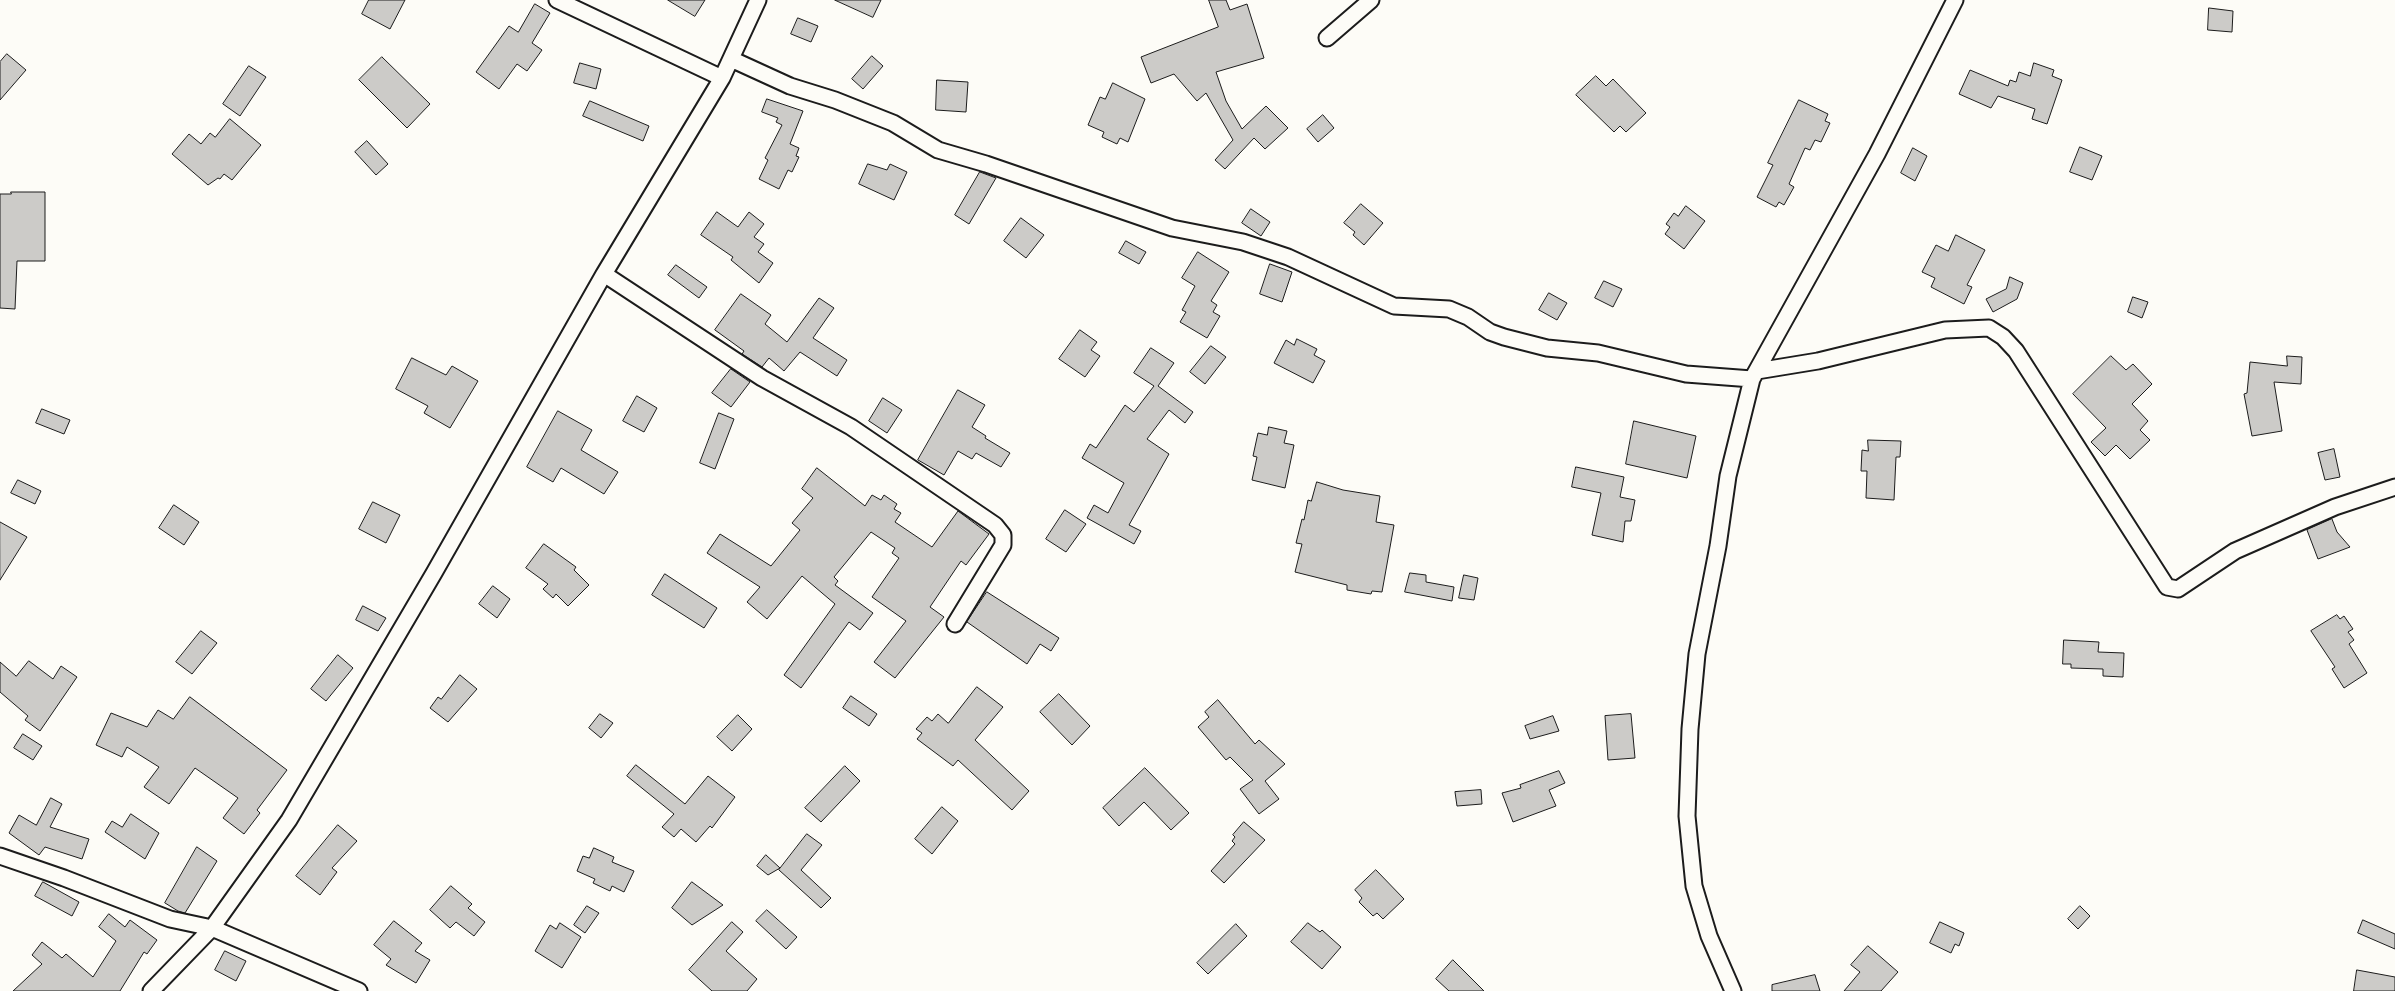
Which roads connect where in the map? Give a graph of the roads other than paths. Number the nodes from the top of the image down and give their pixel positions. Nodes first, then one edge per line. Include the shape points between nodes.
1 (557, 0) edge
2 (758, 0) edge
3 (1371, 0) edge
4 (1956, 0) edge
5 (1327, 38) dead end
6 (731, 59) junction
7 (722, 78) junction
8 (604, 274) junction
9 (1754, 375) junction
10 (2395, 488) edge
11 (955, 624) dead end
12 (0, 856) edge
13 (212, 928) junction
14 (151, 991) edge
15 (358, 991) edge
16 (1733, 991) edge

1 - 7 street
2 - 6 street
3 - 5 street
4 - 9 street via 1878,154
6 - 7 street
6 - 9 street via 790,86 893,123 938,150 1172,228 1243,242 1288,257 1394,306 1449,309 1490,332 1547,348 1598,353 1686,374
7 - 8 street
8 - 11 street via 762,378 851,427 995,525 1003,535 1004,545
8 - 13 street via 289,820
9 - 10 street via 1945,330 1989,328 2003,336 2016,351 2167,587 2178,589 2235,551 2336,507
9 - 16 street via 1728,476 1697,654 1690,729 1688,806 1694,886 1709,936
12 - 13 street via 170,919
13 - 14 street
13 - 15 street

